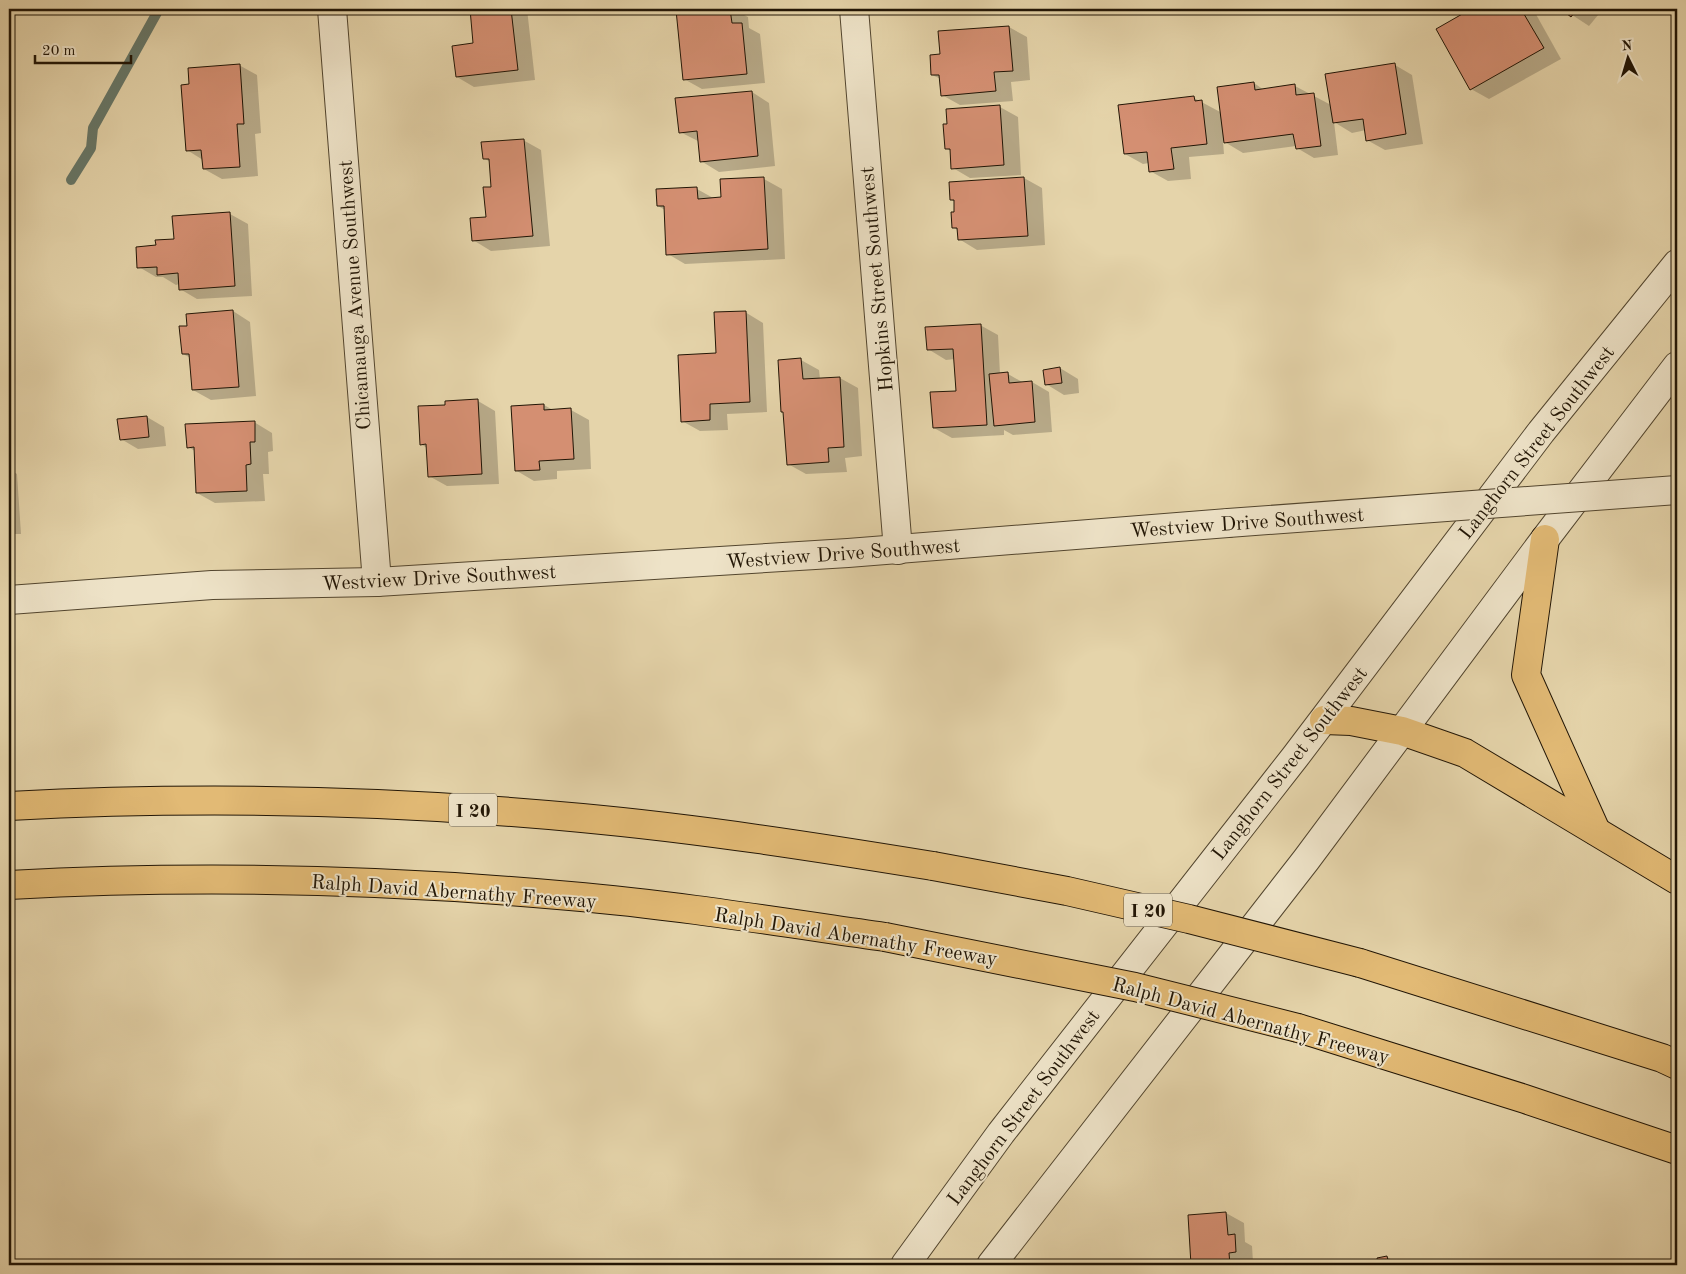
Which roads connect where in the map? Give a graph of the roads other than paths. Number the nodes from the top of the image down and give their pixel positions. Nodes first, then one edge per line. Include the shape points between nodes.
1 (332, 9) edge
2 (854, 9) edge
3 (1677, 264) edge
4 (1677, 366) edge
5 (1677, 490) edge
6 (1545, 539) junction
7 (898, 550) junction
8 (377, 582) junction
9 (9, 600) edge
10 (1324, 720) junction
11 (1402, 731) junction
12 (9, 806) edge
13 (1596, 831) junction
14 (1677, 880) edge
15 (9, 885) edge
16 (1677, 1065) edge
17 (1677, 1150) edge
18 (905, 1265) edge
19 (990, 1265) edge

1 - 8 street, Chicamauga Avenue Southwest
2 - 7 street, Hopkins Street Southwest
3 - 10 street, Langhorn Street Southwest via 1541,432
4 - 6 street
5 - 7 street, Westview Drive Southwest, bridge
6 - 11 street
6 - 13 highway via 1526,675
7 - 8 street, Westview Drive Southwest
8 - 9 street, Westview Drive Southwest via 212,585
10 - 11 highway via 1361,722
10 - 18 street, Langhorn Street Southwest via 1000,1133
11 - 13 highway via 1465,753
11 - 19 street via 1300,868
12 - 16 highway, I 20, bridge via 231,801 404,805 582,818 758,838 933,866 1189,919 1360,963
13 - 14 highway
15 - 17 highway, Ralph David Abernathy Freeway, bridge via 210,879 471,889 684,909 885,937 1135,987 1298,1028

